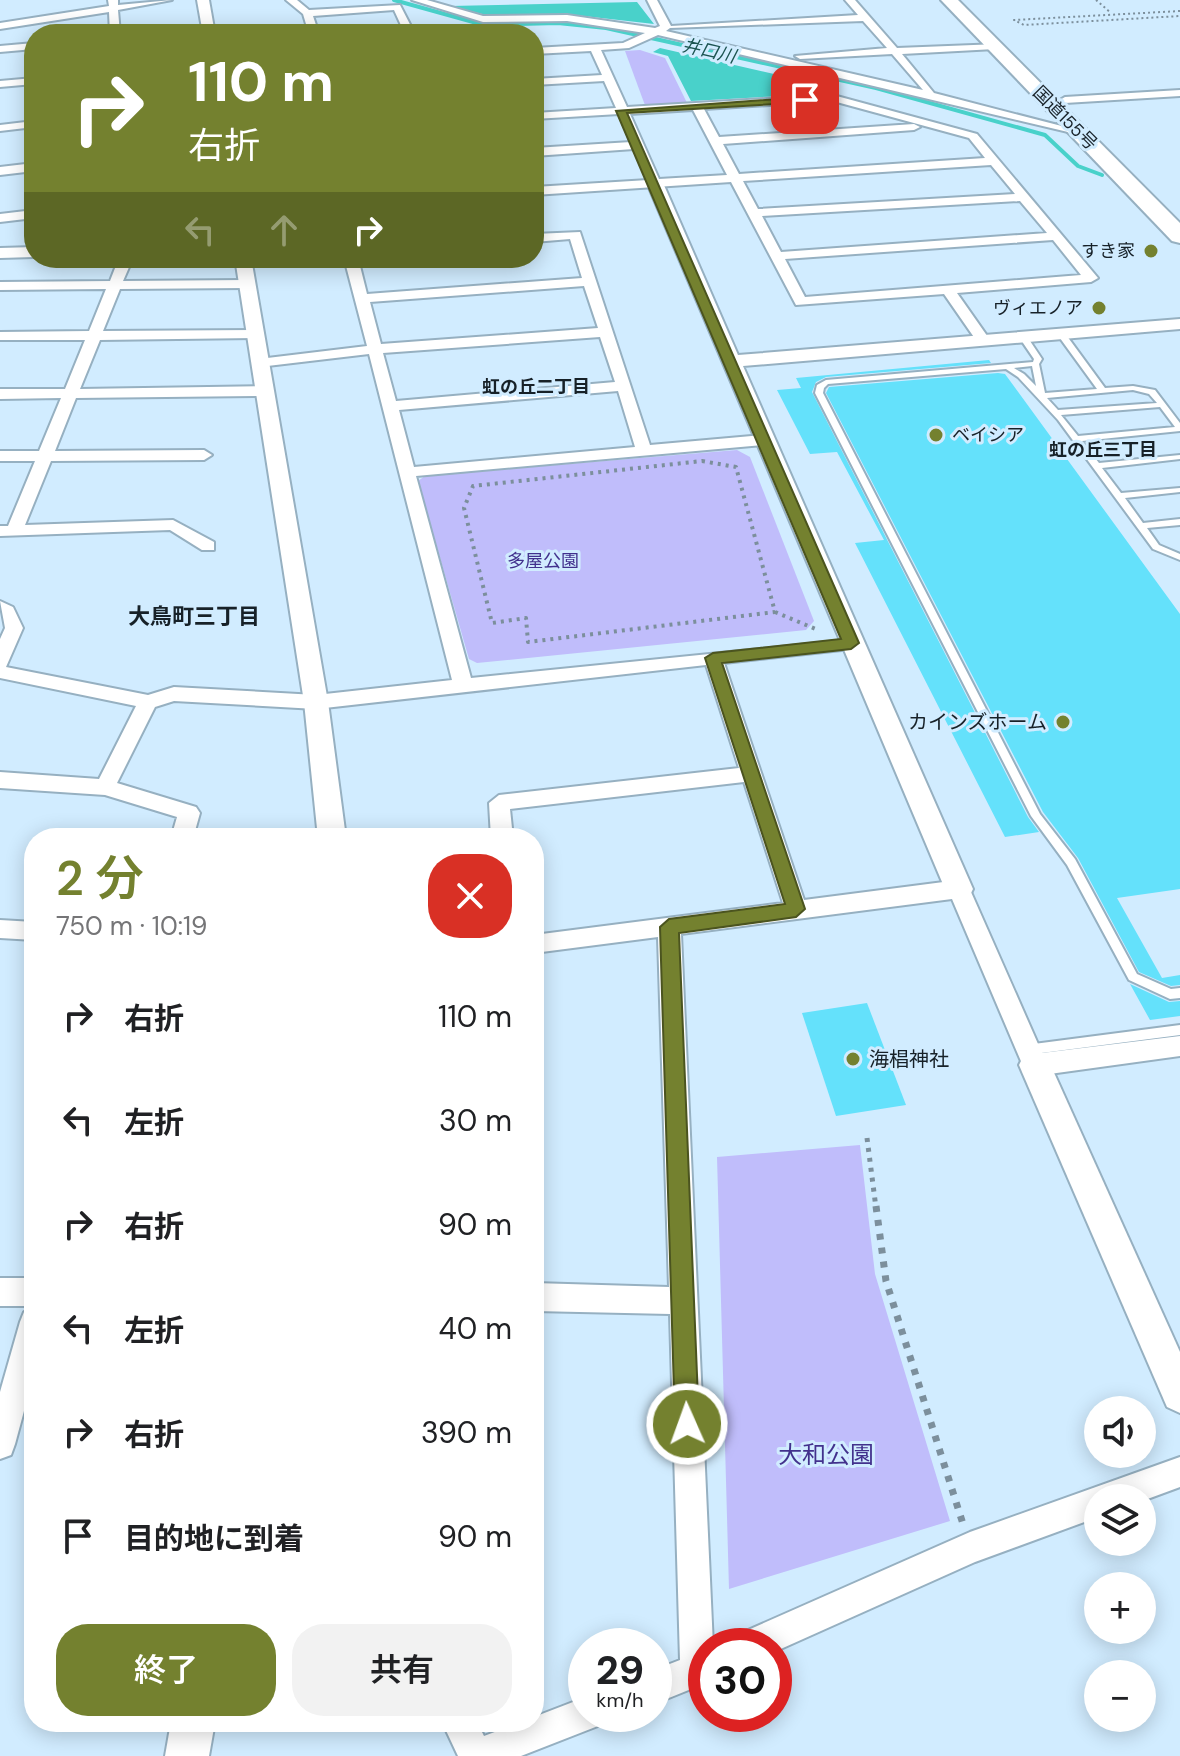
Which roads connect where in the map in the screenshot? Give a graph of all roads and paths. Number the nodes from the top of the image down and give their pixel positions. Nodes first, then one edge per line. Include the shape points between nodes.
1 (167, 0) edge
2 (203, 0) edge
3 (291, 0) edge
4 (417, 0) edge
5 (469, 0) edge
6 (652, 0) edge
7 (850, 0) edge
8 (949, 0) edge
9 (965, 0) edge
10 (1096, 0) edge
11 (113, 4) edge
12 (428, 4) junction
13 (1180, 11) edge
14 (307, 13) junction
15 (1111, 14) junction
16 (1180, 16) edge
17 (865, 18) junction
18 (114, 24) edge
19 (207, 24) edge
20 (311, 24) edge
21 (405, 24) edge
22 (0, 26) edge
23 (662, 30) junction
24 (995, 46) junction
25 (24, 47) edge
26 (595, 48) junction
27 (0, 49) edge
28 (544, 51) edge
29 (893, 51) junction
30 (775, 57) junction
31 (609, 78) junction
32 (861, 78) junction
33 (544, 81) edge
34 (24, 82) edge
35 (0, 84) edge
36 (1180, 93) edge
37 (928, 95) junction
38 (833, 98) junction
39 (1065, 100) junction
40 (697, 106) junction
41 (621, 111) junction
42 (544, 115) edge
43 (24, 125) edge
44 (931, 126) junction
45 (0, 128) edge
46 (1081, 134) junction
47 (715, 141) junction
48 (636, 145) junction
49 (544, 151) edge
50 (994, 161) junction
51 (24, 168) edge
52 (0, 171) edge
53 (734, 178) junction
54 (655, 183) junction
55 (544, 190) edge
56 (1026, 197) junction
57 (755, 213) junction
58 (1180, 214) edge
59 (24, 215) edge
60 (0, 218) edge
61 (1059, 236) junction
62 (1180, 236) edge
63 (544, 237) edge
64 (24, 252) edge
65 (0, 253) edge
66 (777, 256) junction
67 (122, 268) edge
68 (244, 268) edge
69 (353, 268) edge
70 (590, 281) junction
71 (246, 284) junction
72 (115, 285) junction
73 (0, 286) edge
74 (948, 290) junction
75 (360, 299) junction
76 (1180, 324) edge
77 (607, 332) junction
78 (255, 334) junction
79 (1061, 334) junction
80 (0, 336) edge
81 (93, 337) junction
82 (1023, 337) junction
83 (983, 340) junction
84 (374, 349) junction
85 (730, 361) junction
86 (259, 363) junction
87 (1035, 364) junction
88 (1000, 367) junction
89 (624, 386) junction
90 (1102, 390) junction
91 (264, 391) junction
92 (70, 393) junction
93 (0, 394) edge
94 (1042, 396) junction
95 (1162, 405) junction
96 (389, 406) junction
97 (1055, 413) junction
98 (1180, 428) edge
99 (1075, 439) junction
100 (763, 440) junction
101 (644, 450) junction
102 (45, 455) junction
103 (204, 455) dead end
104 (0, 456) edge
105 (1180, 457) edge
106 (1095, 466) junction
107 (736, 467) joint
108 (407, 472) junction
109 (1180, 490) edge
110 (1118, 496) junction
111 (1180, 522) edge
112 (1140, 526) junction
113 (7, 531) edge
114 (1180, 545) edge
115 (208, 546) dead end
116 (1156, 547) junction
117 (1180, 557) edge
118 (0, 607) edge
119 (7, 626) edge
120 (851, 643) junction
121 (713, 658) junction
122 (0, 662) edge
123 (0, 672) edge
124 (463, 685) junction
125 (148, 702) junction
126 (316, 702) junction
127 (751, 774) junction
128 (0, 780) edge
129 (105, 787) junction
130 (185, 828) edge
131 (331, 828) edge
132 (501, 828) edge
133 (959, 889) junction
134 (796, 909) junction
135 (669, 927) junction
136 (0, 929) edge
137 (24, 930) edge
138 (544, 943) edge
139 (1180, 993) edge
140 (1180, 1030) edge
141 (1180, 1046) edge
142 (1031, 1058) junction
143 (867, 1138) dead end
144 (0, 1292) edge
145 (24, 1292) edge
146 (544, 1297) edge
147 (682, 1301) junction
148 (24, 1358) edge
149 (1180, 1394) edge
150 (0, 1444) edge
151 (1180, 1472) edge
152 (1147, 1484) edge
153 (1084, 1507) edge
154 (970, 1548) junction
155 (699, 1628) edge
156 (791, 1628) edge
157 (568, 1721) edge
158 (544, 1730) edge
159 (191, 1732) edge
160 (464, 1732) edge
161 (539, 1732) edge
162 (187, 1756) edge
163 (476, 1756) edge

1 - 11 street
2 - 19 street
3 - 14 street
4 - 12 street
5 - 12 street
6 - 23 street
7 - 17 street
8 - 24 highway, 国道155号
9 - 39 highway, 国道155号
10 - 15 path
11 - 18 street
11 - 22 street
12 - 23 street via 483,19 567,18
13 - 15 path
14 - 20 street
14 - 21 street via 397,7
15 - 16 path via 1014,20 1024,25
17 - 23 street
17 - 29 street
23 - 26 street via 638,43
23 - 30 street
24 - 29 street
24 - 46 highway, 国道155号
25 - 27 street
26 - 28 street
26 - 31 street
29 - 30 street
29 - 37 street
30 - 32 street
31 - 33 street
31 - 41 street
32 - 37 street
32 - 38 street
34 - 35 street
36 - 39 street
37 - 46 street
38 - 40 street
38 - 44 street
39 - 58 highway, 国道155号
40 - 41 street
40 - 47 street
41 - 42 street
41 - 48 street
43 - 45 street
44 - 47 street
44 - 50 street via 973,136
46 - 62 highway, 国道155号
47 - 53 street
48 - 49 street
48 - 54 street
50 - 53 street
50 - 56 street
51 - 52 street
53 - 54 street
53 - 57 street
54 - 55 street
54 - 85 street
56 - 57 street
56 - 61 street
57 - 66 street
59 - 60 street
61 - 66 street
61 - 74 street via 1091,278
63 - 70 street via 575,235
64 - 65 street
66 - 74 street via 801,302
67 - 72 street
68 - 71 street
69 - 75 street
70 - 75 street
70 - 77 street
71 - 72 street
71 - 78 street
72 - 73 street
72 - 81 street
74 - 83 street
75 - 84 street
76 - 79 street
77 - 84 street
77 - 89 street
78 - 81 street
78 - 86 street
79 - 82 street
79 - 90 lane
80 - 81 street
81 - 92 street
82 - 83 street
82 - 87 lane via 1038,359
83 - 85 street
84 - 86 street
84 - 96 street
85 - 100 street
86 - 91 street
87 - 88 lane
87 - 94 lane
88 - 94 lane via 1016,368
88 - 139 lane via 826,382 819,393 1036,816 1071,862 1133,977 1170,994
89 - 96 street
89 - 101 street
90 - 94 lane
90 - 95 lane via 1152,392
91 - 92 street
91 - 126 street
92 - 93 street
92 - 102 street
94 - 97 lane
95 - 97 lane
95 - 98 lane
96 - 108 street
97 - 99 lane
98 - 99 lane
99 - 106 lane
100 - 101 street
100 - 120 street
101 - 108 street
102 - 103 street
102 - 104 street
102 - 113 street
105 - 106 lane
106 - 110 lane
107 - 107 path via 775,612 528,642 526,618 492,623 464,508 473,486 702,461
108 - 124 street
109 - 110 lane
110 - 112 lane
111 - 112 lane
112 - 116 lane
113 - 115 street via 173,525
114 - 116 lane
116 - 117 lane
118 - 119 street via 7,611
119 - 122 street
120 - 121 street
120 - 133 street
121 - 124 street
121 - 127 street
123 - 125 street
124 - 126 street
125 - 126 street via 174,694
125 - 129 street
126 - 131 street
127 - 132 street via 499,803
127 - 134 street
128 - 129 street
129 - 130 street via 189,813
133 - 134 street
133 - 142 street
134 - 135 street
135 - 138 street
135 - 147 street
136 - 137 street
140 - 142 lane
141 - 142 street
142 - 149 street
143 - 154 path via 886,1281
144 - 145 street
146 - 147 street
147 - 155 street
148 - 150 street
151 - 152 street
153 - 154 street
154 - 156 street
157 - 158 street
159 - 162 street
160 - 163 street
161 - 163 street

